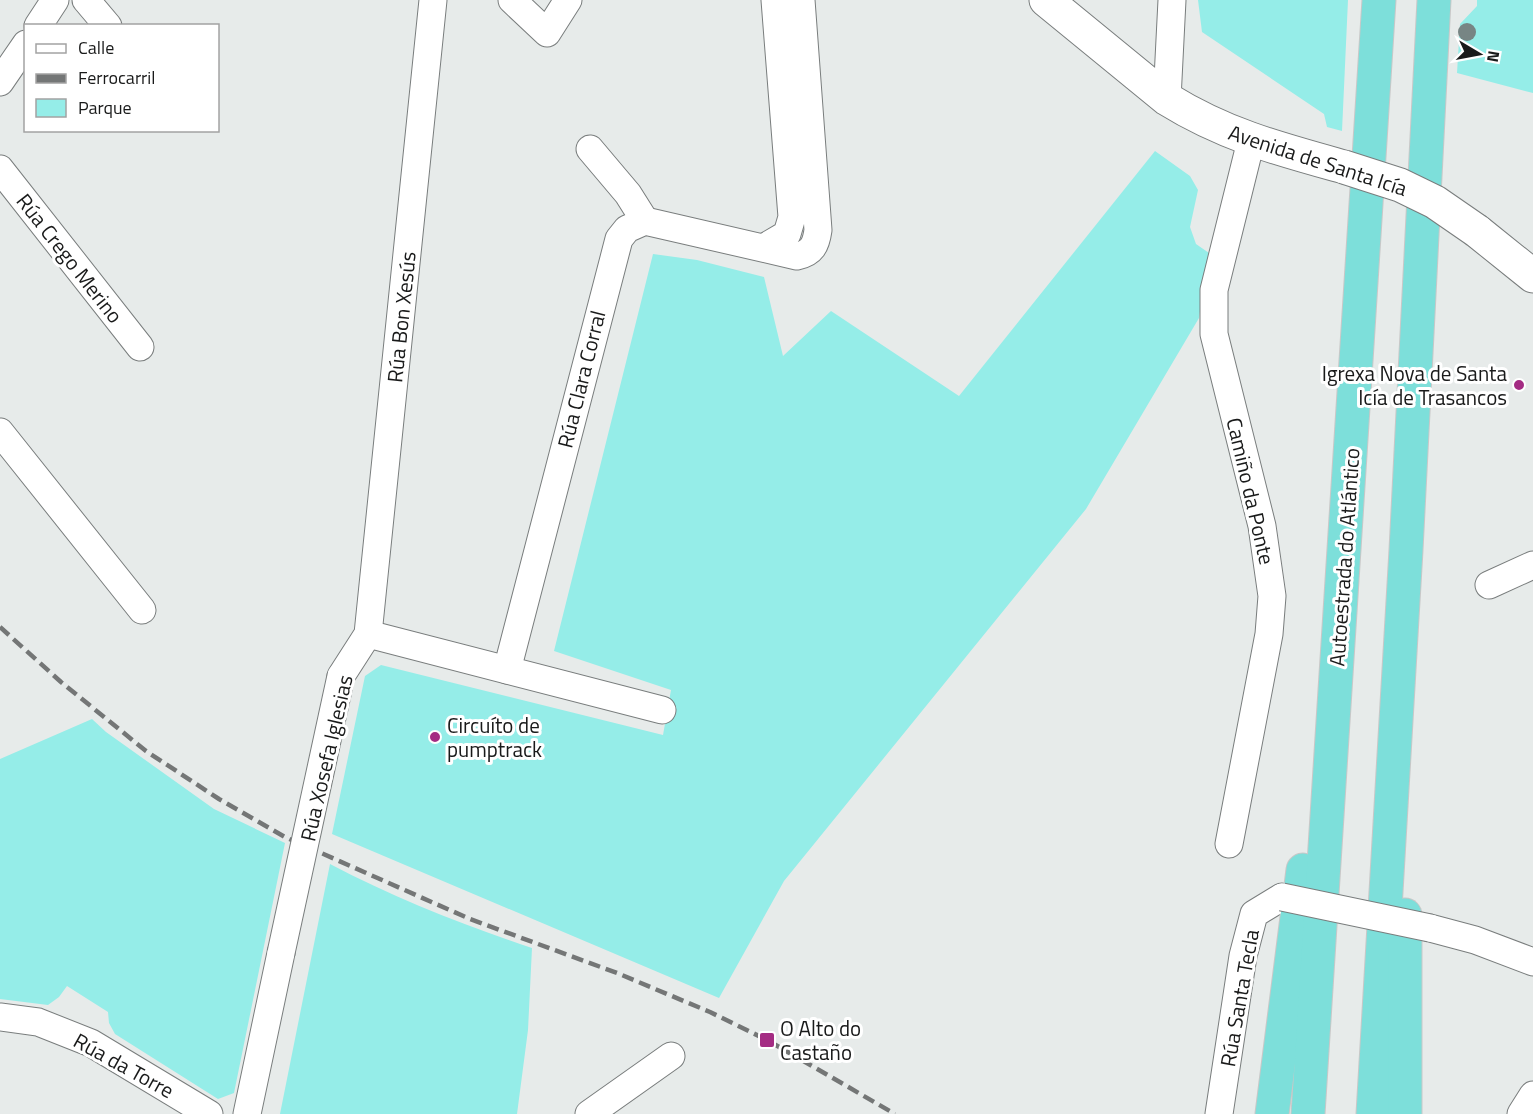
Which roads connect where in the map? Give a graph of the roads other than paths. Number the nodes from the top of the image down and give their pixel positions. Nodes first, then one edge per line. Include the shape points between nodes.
1 (55, 0) edge
2 (86, 0) edge
3 (433, 0) edge
4 (512, 0) edge
5 (568, 0) edge
6 (775, 0) edge
7 (801, 0) edge
8 (1046, 0) edge
9 (1172, 0) edge
10 (1379, 0) edge
11 (1434, 0) edge
12 (39, 24) edge
13 (106, 24) edge
14 (24, 47) edge
15 (0, 82) edge
16 (1167, 99) junction
17 (1251, 141) junction
18 (590, 149) dead end
19 (0, 169) edge
20 (645, 221) junction
21 (765, 247) junction
22 (1533, 276) edge
23 (140, 347) dead end
24 (0, 432) edge
25 (1406, 550) junction
26 (1533, 566) edge
27 (1489, 585) dead end
28 (142, 609) dead end
29 (1340, 619) junction
30 (368, 634) junction
31 (507, 670) junction
32 (662, 710) dead end
33 (1229, 844) dead end
34 (1533, 962) edge
35 (0, 1017) edge
36 (672, 1056) dead end
37 (1533, 1095) edge
38 (209, 1114) edge
39 (247, 1114) edge
40 (589, 1114) edge
41 (1219, 1114) edge
42 (1272, 1114) edge
43 (1308, 1114) edge
44 (1373, 1114) edge
45 (1405, 1114) edge
46 (1521, 1114) edge

1 - 12 street
2 - 13 street
3 - 30 street, Rúa Bon Xesús
4 - 5 street via 547,33
6 - 21 street via 792,217 787,234
7 - 21 street via 817,239 814,248 797,256
8 - 16 street, Avenida de Santa Icía
9 - 16 street
10 - 29 highway, Autoestrada do Atlántico
11 - 25 highway
14 - 15 street
16 - 17 street, Avenida de Santa Icía
17 - 22 street, Avenida de Santa Icía, bridge via 1401,185 1435,202
17 - 33 street, Camiño da Ponte via 1214,290 1214,334 1263,526 1272,596 1269,634
18 - 20 street
19 - 23 street, Rúa Crego Merino
20 - 21 street
20 - 31 street, Rúa Clara Corral via 627,229 614,250
24 - 28 street
25 - 44 highway
25 - 45 highway
26 - 27 street
29 - 42 highway via 1308,826
29 - 43 highway, Autoestrada do Atlántico
30 - 31 street
30 - 39 street, Rúa Xosefa Iglesias, bridge via 341,676
31 - 32 street
34 - 41 street, Rúa Santa Tecla, bridge via 1430,928 1282,897 1254,914 1243,956
35 - 38 street, Rúa da Torre via 38,1022 91,1043
36 - 40 street
37 - 46 street

